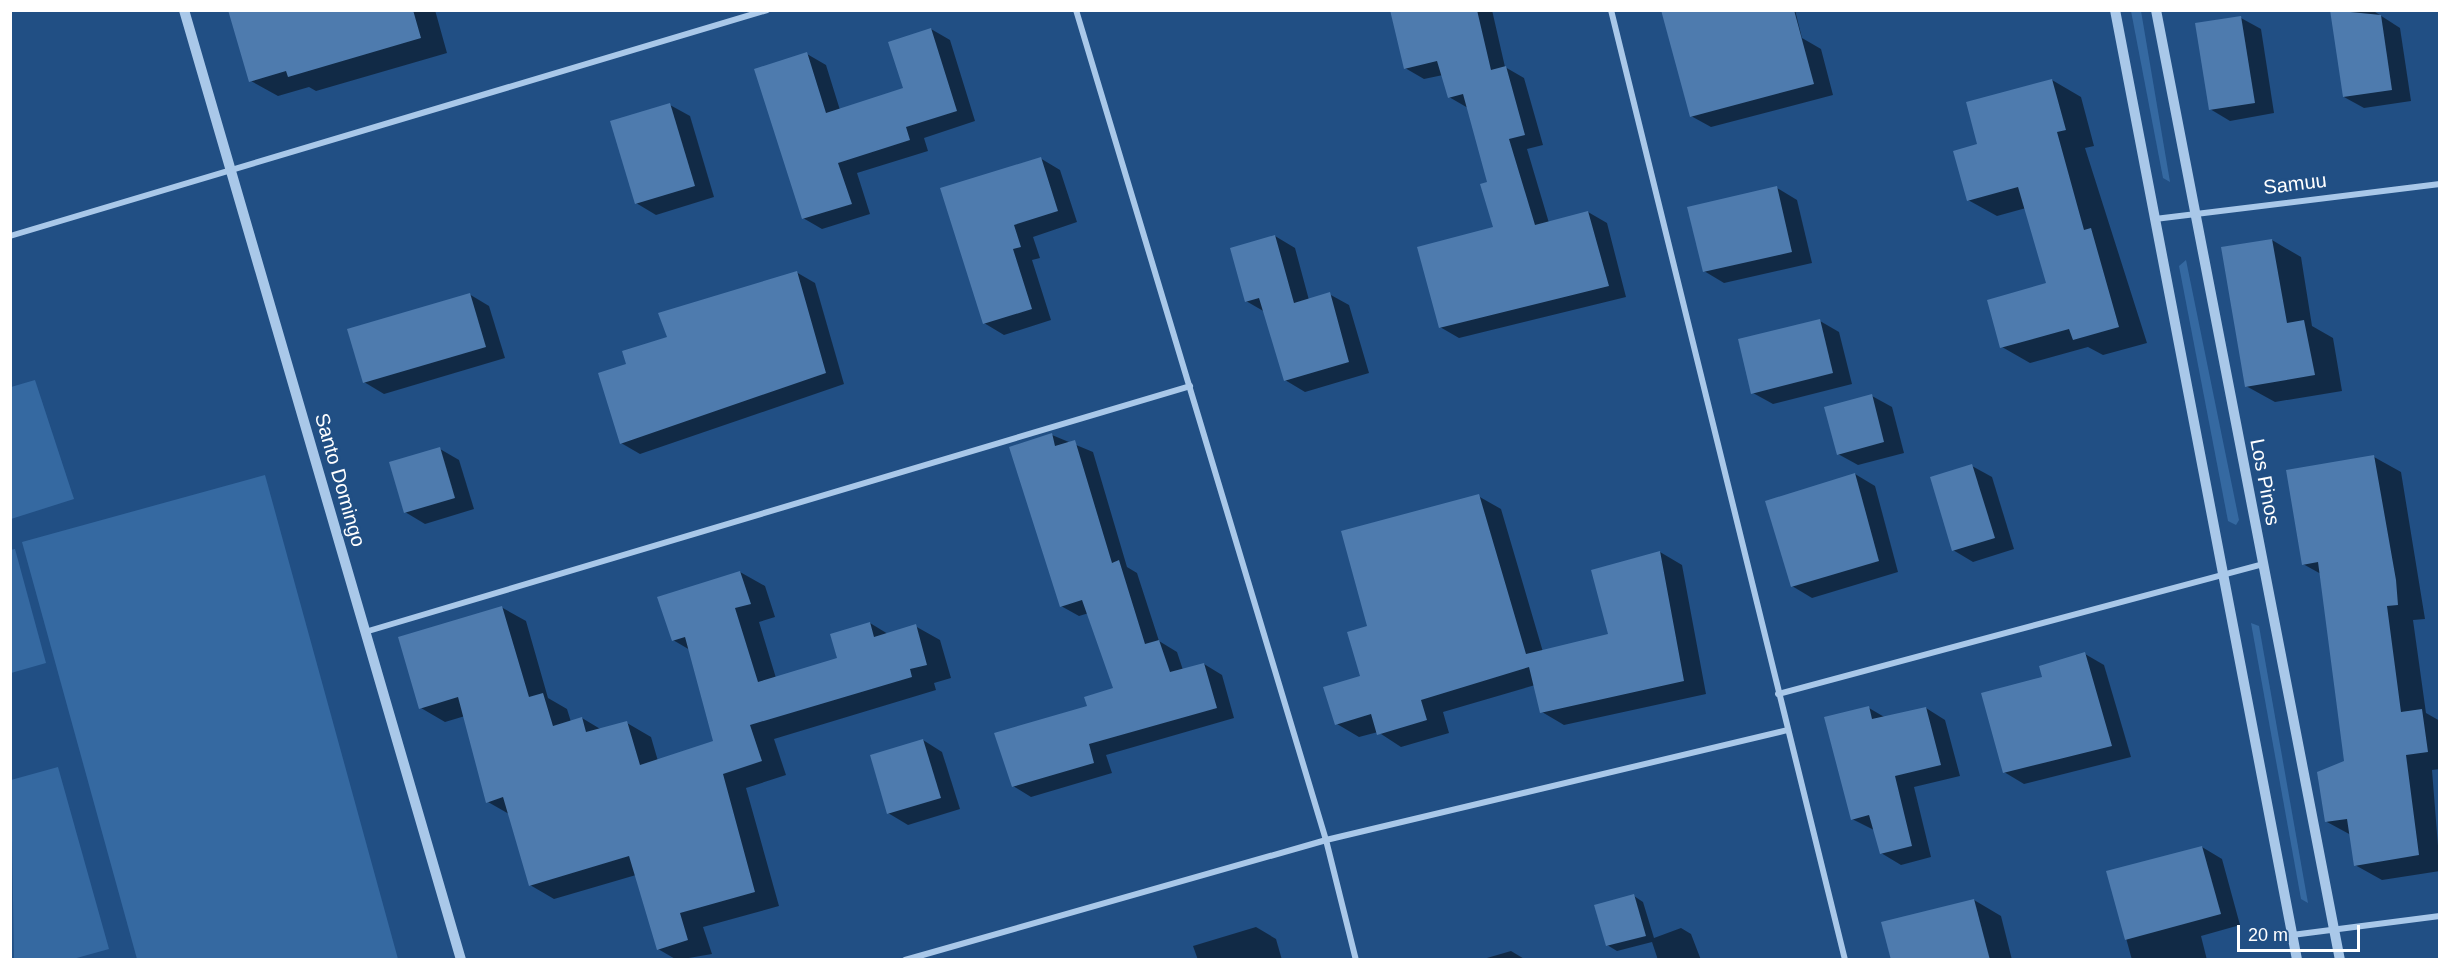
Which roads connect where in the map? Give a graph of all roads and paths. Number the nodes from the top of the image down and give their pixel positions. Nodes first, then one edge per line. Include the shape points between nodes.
1 (184, 10) edge
2 (767, 10) edge
3 (1076, 10) edge
4 (1611, 10) edge
5 (2115, 10) edge
6 (2156, 10) edge
7 (234, 173) junction
8 (2439, 184) edge
9 (2195, 213) junction
10 (2155, 219) junction
11 (10, 236) edge
12 (1190, 386) junction
13 (2263, 564) junction
14 (2224, 575) junction
15 (365, 632) junction
16 (1778, 694) junction
17 (1787, 729) junction
18 (1326, 840) junction
19 (2439, 916) edge
20 (2334, 930) junction
21 (2292, 935) junction
22 (461, 960) edge
23 (905, 960) edge
24 (1356, 960) edge
25 (1845, 960) edge
26 (2297, 960) edge
27 (2340, 960) edge

1 - 7 street, Santo Domingo
2 - 7 street
3 - 12 street
4 - 16 street
5 - 10 street
6 - 9 street, Los Pinos
7 - 11 street
7 - 15 street, Santo Domingo
8 - 9 street, Samuu
9 - 10 street, Samuu
9 - 13 street, Los Pinos
10 - 14 street
12 - 15 street
12 - 18 street
13 - 14 street
13 - 20 street, Los Pinos
14 - 16 street
14 - 21 street
15 - 22 street, Santo Domingo
16 - 17 street
17 - 18 street
17 - 25 street
18 - 23 street
18 - 24 street
19 - 20 street
20 - 21 street
20 - 27 street, Los Pinos
21 - 26 street

